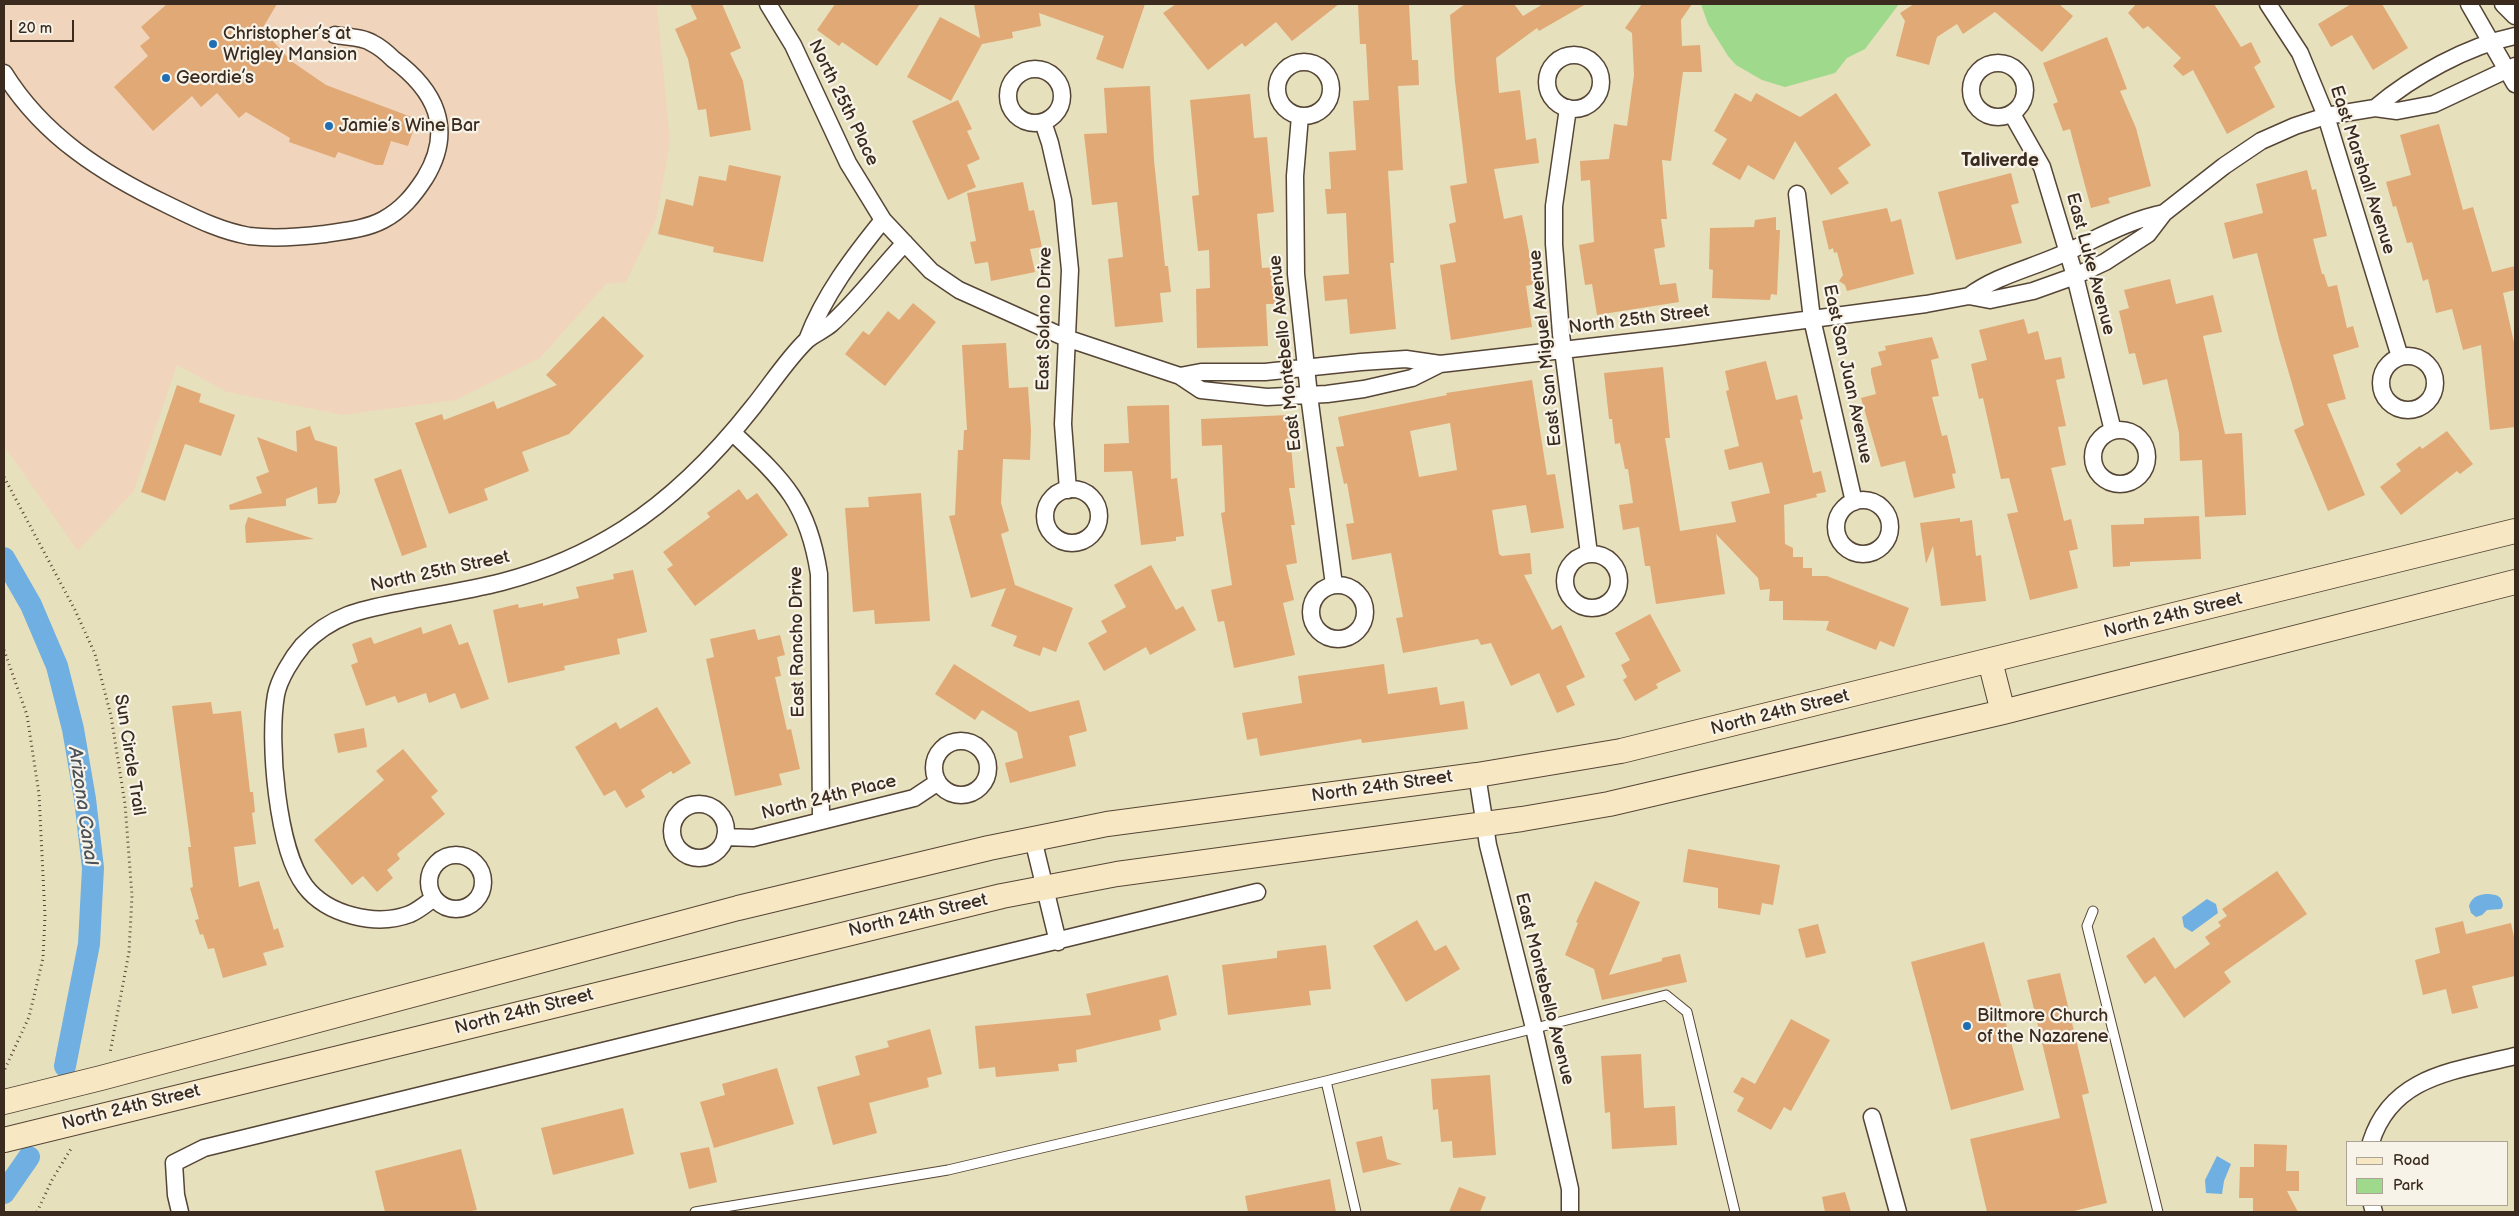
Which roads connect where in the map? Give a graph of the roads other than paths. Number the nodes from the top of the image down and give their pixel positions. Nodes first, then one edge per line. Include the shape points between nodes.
1 (768, 4) edge
2 (2268, 4) edge
3 (2469, 4) edge
4 (2503, 4) edge
5 (2515, 16) edge
6 (335, 35) dead end
7 (2515, 36) edge
8 (2492, 41) junction
9 (2512, 63) edge
10 (4, 73) edge
11 (2515, 84) edge
12 (1568, 108) dead end
13 (2375, 108) junction
14 (2012, 114) dead end
15 (1300, 116) dead end
16 (2326, 116) junction
17 (1043, 122) dead end
18 (1797, 194) dead end
19 (2164, 213) junction
20 (883, 220) junction
21 (905, 243) junction
22 (2068, 251) junction
23 (2075, 276) junction
24 (1969, 296) junction
25 (1812, 318) junction
26 (1066, 338) junction
27 (807, 340) junction
28 (1563, 350) junction
29 (2400, 357) dead end
30 (1440, 364) junction
31 (1306, 368) junction
32 (1180, 376) junction
33 (1309, 395) junction
34 (2113, 432) dead end
35 (732, 433) junction
36 (1068, 490) dead end
37 (1854, 502) dead end
38 (2515, 531) edge
39 (1589, 554) dead end
40 (2515, 582) edge
41 (1334, 585) dead end
42 (1990, 662) junction
43 (2003, 712) junction
44 (1477, 775) junction
45 (938, 782) dead end
46 (820, 821) junction
47 (1484, 824) junction
48 (725, 836) dead end
49 (1034, 839) junction
50 (1045, 887) junction
51 (1257, 892) dead end
52 (434, 898) dead end
53 (2093, 911) dead end
54 (1058, 942) junction
55 (1534, 1028) junction
56 (2515, 1056) edge
57 (1326, 1081) junction
58 (5, 1102) edge
59 (1872, 1117) dead end
60 (4, 1140) edge
61 (2372, 1141) edge
62 (180, 1212) edge
63 (695, 1212) edge
64 (1356, 1212) edge
65 (1570, 1212) edge
66 (1735, 1212) edge
67 (1898, 1212) edge
68 (2158, 1212) edge

1 - 20 street, North 25th Place via 793,44 848,164
2 - 16 street, East Marshall Avenue via 2300,53
3 - 8 street
4 - 5 street
6 - 10 street via 371,42 411,72 434,105 441,132 440,143 429,170 400,209 366,226 307,236 268,237 211,226 123,184 59,140 33,113
7 - 8 street
8 - 9 street
8 - 13 street via 2444,63 2390,95
9 - 11 street
9 - 13 street via 2434,104 2397,111
12 - 28 street, East San Miguel Avenue via 1554,206
13 - 16 street
14 - 22 street, East Luke Avenue via 2042,167
15 - 31 street, East Montebello Avenue via 1294,234
16 - 19 street via 2261,141
16 - 29 street, East Marshall Avenue
17 - 26 street, East Solano Drive via 1058,175 1066,226 1070,270
18 - 25 street, East San Juan Avenue
19 - 22 street via 2140,218
19 - 23 street via 2148,234 2105,262
20 - 21 street, North 25th Street
20 - 27 street, North 25th Street via 818,310
21 - 26 street, North 25th Street via 931,271 959,290
21 - 27 street, North 25th Street via 831,324
22 - 23 street, East Luke Avenue
22 - 24 street via 1985,285
23 - 24 street via 1990,300
23 - 34 street, East Luke Avenue
24 - 25 street
25 - 28 street, North 25th Street
25 - 37 street, East San Juan Avenue
26 - 32 street, North 25th Street
26 - 36 street, East Solano Drive via 1063,424
27 - 35 street, North 25th Street
28 - 30 street, North 25th Street
28 - 39 street, East San Miguel Avenue
30 - 31 street, North 25th Street via 1406,360
30 - 33 street, North 25th Street via 1412,378 1364,389
31 - 32 street, North 25th Street via 1201,372
31 - 33 street, East Montebello Avenue
32 - 33 street, North 25th Street via 1201,390 1227,394 1267,398
33 - 41 street, East Montebello Avenue
35 - 46 street, East Rancho Drive via 766,463 792,494 815,545 819,574
35 - 52 street, North 25th Street via 688,479 654,508 623,530 574,556 504,581 365,608 324,626 292,661 276,692 272,730 286,846 304,885 335,909 361,917 398,917 412,913
38 - 42 main road, North 24th Street
40 - 43 main road, North 24th Street
42 - 43 main road
42 - 44 main road, North 24th Street via 1621,751
43 - 47 main road, North 24th Street via 1609,804
44 - 47 street, East Montebello Avenue
44 - 49 main road, North 24th Street via 1107,824
45 - 46 street, North 24th Place via 914,798
46 - 48 street, North 24th Place via 753,838
47 - 50 main road, North 24th Street via 1117,874
47 - 55 street, East Montebello Avenue
49 - 50 street
49 - 58 main road, North 24th Street via 738,908
50 - 54 street
50 - 60 main road, North 24th Street via 752,956 74,1134
51 - 54 street
53 - 68 lane via 2087,926
54 - 62 street via 204,1148 174,1163
55 - 57 lane
55 - 65 street, East Montebello Avenue via 1570,1189
55 - 66 lane via 1666,995 1688,1012
56 - 61 street via 2411,1087 2393,1101
57 - 63 lane via 948,1170
57 - 64 lane
59 - 67 street

